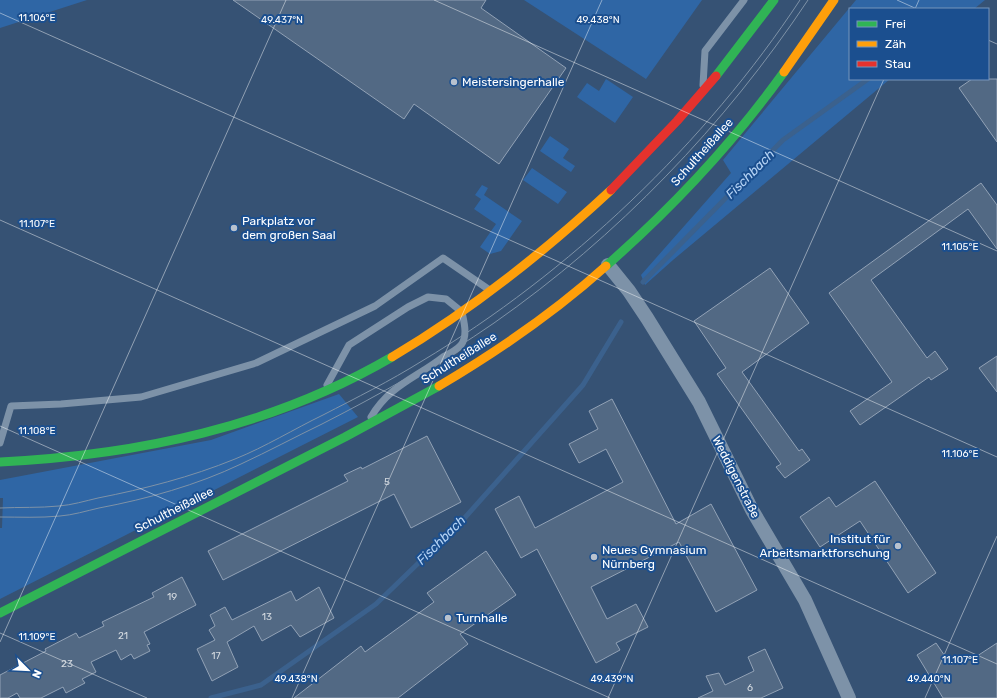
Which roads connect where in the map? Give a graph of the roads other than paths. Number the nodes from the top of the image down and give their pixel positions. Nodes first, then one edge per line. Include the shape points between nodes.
1 (744, 0) edge
2 (774, 0) edge
3 (834, 0) edge
4 (702, 92) junction
5 (608, 265) junction
6 (491, 292) junction
7 (462, 312) junction
8 (323, 392) junction
9 (365, 426) junction
10 (0, 443) edge
11 (0, 462) edge
12 (0, 612) edge
13 (846, 697) edge

1 - 4 lane via 705,51
2 - 4 main road
3 - 5 main road, Schultheißallee via 797,56 742,125 688,186
4 - 6 main road via 635,166 553,242
5 - 9 main road, Schultheißallee via 552,311 498,349
5 - 13 street, Weddigenstraße via 642,311 699,402 752,510 805,600
6 - 7 main road
6 - 10 lane via 443,258 375,306 256,363 141,397 11,406
7 - 8 main road via 380,363
7 - 8 lane via 446,299 428,297 408,307 349,344
7 - 9 lane via 465,333 461,345 399,385 375,409
8 - 11 main road via 230,427 159,445 67,458
9 - 12 main road, Schultheißallee

